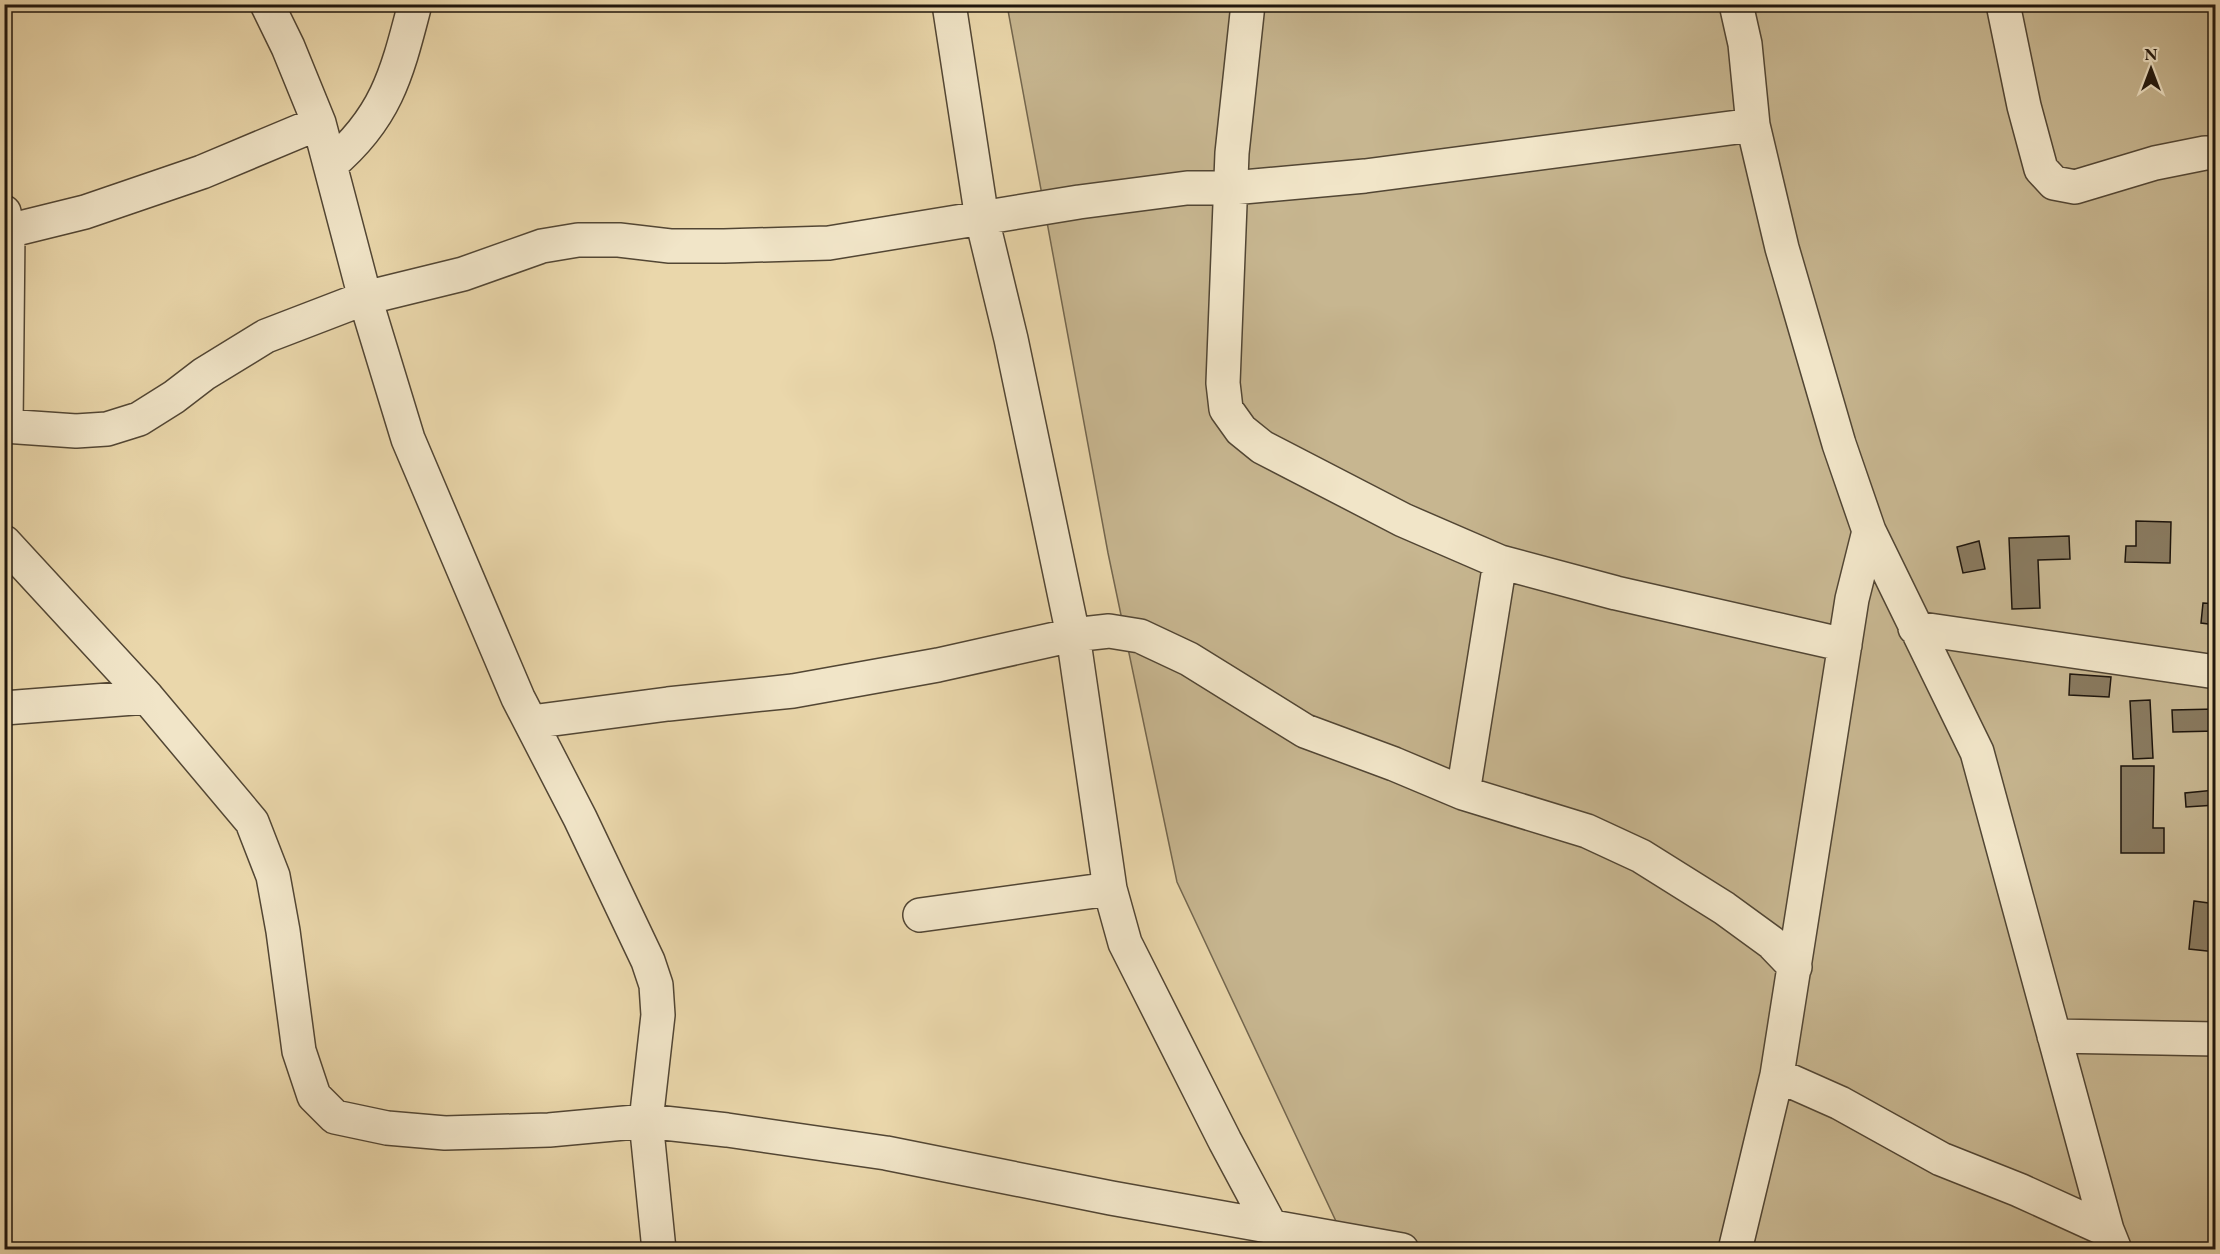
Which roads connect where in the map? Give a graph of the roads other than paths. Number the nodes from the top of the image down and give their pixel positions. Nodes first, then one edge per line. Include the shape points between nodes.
1 (267, 4) edge
2 (415, 4) edge
3 (949, 4) edge
4 (1248, 4) edge
5 (1736, 4) edge
6 (2002, 4) edge
7 (319, 123) junction
8 (1753, 125) junction
9 (2216, 153) edge
10 (330, 165) junction
11 (1232, 188) junction
12 (982, 219) junction
13 (6, 222) edge
14 (365, 298) junction
15 (5, 426) edge
16 (1869, 531) junction
17 (4, 542) edge
18 (1500, 562) junction
19 (1915, 628) junction
20 (1073, 635) junction
21 (1845, 645) junction
22 (2216, 672) edge
23 (147, 697) junction
24 (4, 708) edge
25 (531, 722) junction
26 (1463, 793) junction
27 (1110, 889) junction
28 (920, 915) dead end
29 (1795, 968) junction
30 (2054, 1036) junction
31 (2216, 1039) edge
32 (1777, 1075) junction
33 (646, 1121) junction
34 (1277, 1238) edge
35 (2111, 1240) edge
36 (659, 1250) edge
37 (1402, 1250) edge
38 (1735, 1250) edge

1 - 7 street
2 - 10 street via 396,74 380,110 348,150
3 - 12 street
4 - 11 street via 1232,153
5 - 8 street via 1745,44
6 - 9 street via 2041,169 2054,183 2075,187 2154,163
7 - 10 street
7 - 13 street via 202,172 85,212
8 - 11 street via 1365,176
8 - 16 street via 1782,248 1839,444
10 - 14 street
11 - 12 street via 1176,190
11 - 18 street via 1223,383 1226,409 1241,430 1262,447 1403,520
12 - 14 street via 829,243 692,246 578,240 542,246 463,274
12 - 20 street
13 - 15 street
14 - 15 street via 266,336 139,419 107,429 76,431
14 - 25 street via 408,439
16 - 19 street
16 - 21 street
17 - 23 street
18 - 21 street via 1616,593
18 - 26 street
19 - 22 street
19 - 30 street via 1977,752
20 - 25 street via 793,691
20 - 26 street via 1109,631 1140,636 1189,659 1305,731
20 - 27 street
21 - 29 street
23 - 24 street
23 - 33 street via 252,822 273,876 299,1051 314,1096 335,1117 387,1128 445,1133 549,1130
25 - 33 street via 648,961 656,985 658,1015
26 - 29 street via 1587,831 1641,856 1724,908 1772,943
27 - 28 street
27 - 34 street via 1125,943
29 - 32 street
30 - 31 street
30 - 35 street
32 - 35 street via 1840,1103 1941,1159 2019,1190
32 - 38 street
33 - 34 street via 886,1153 1111,1198
33 - 36 street
34 - 37 street

